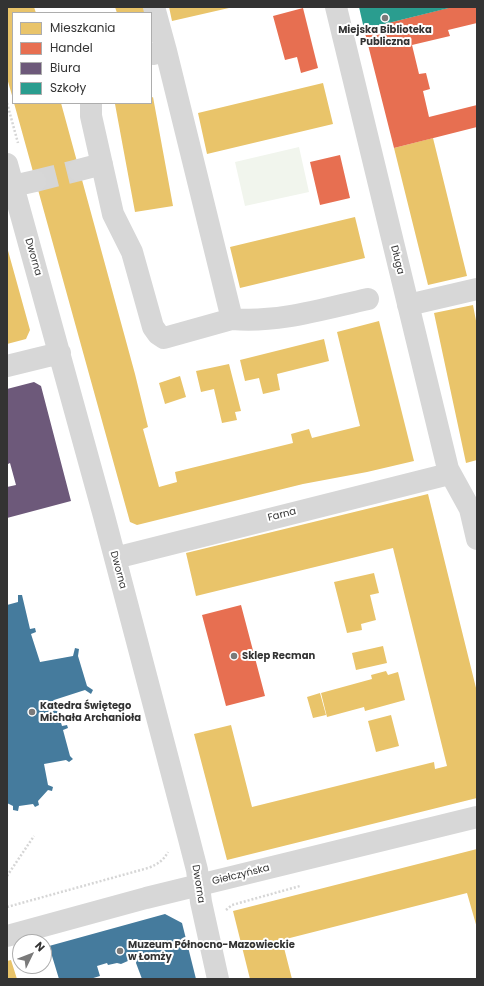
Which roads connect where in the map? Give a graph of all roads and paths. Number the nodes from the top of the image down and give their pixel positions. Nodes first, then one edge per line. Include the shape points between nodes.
1 (154, 7) edge
2 (336, 7) edge
3 (158, 53) edge
4 (91, 104) edge
5 (7, 164) edge
6 (102, 164) junction
7 (79, 170) tunnel mouth
8 (35, 181) tunnel mouth
9 (13, 186) junction
10 (477, 289) edge
11 (368, 299) dead end
12 (408, 305) junction
13 (232, 319) junction
14 (60, 353) junction
15 (7, 366) edge
16 (449, 474) junction
17 (473, 508) edge
18 (477, 539) edge
19 (115, 558) junction
20 (477, 817) edge
21 (34, 836) dead end
22 (170, 848) dead end
23 (7, 876) edge
24 (198, 885) junction
25 (303, 885) dead end
26 (7, 907) edge
27 (226, 911) dead end
28 (7, 936) edge
29 (218, 979) edge

1 - 3 street
2 - 12 street, Długa
3 - 13 street
4 - 6 street via 91,116
5 - 9 street, Dworna
6 - 7 street
6 - 13 street via 113,214 132,252 153,327 158,334 164,338 175,336
8 - 9 street
9 - 14 street, Dworna
10 - 12 street
11 - 13 street via 283,318 254,321
12 - 16 street, Długa
14 - 15 street
14 - 19 street, Dworna
16 - 17 street, Długa
16 - 19 street, Farna
17 - 18 street, Długa
19 - 24 street, Dworna via 191,849
20 - 24 street, Giełczyńska
21 - 23 path
22 - 26 path via 157,865
24 - 28 street, Giełczyńska
24 - 29 street, Dworna
25 - 27 path via 232,905

